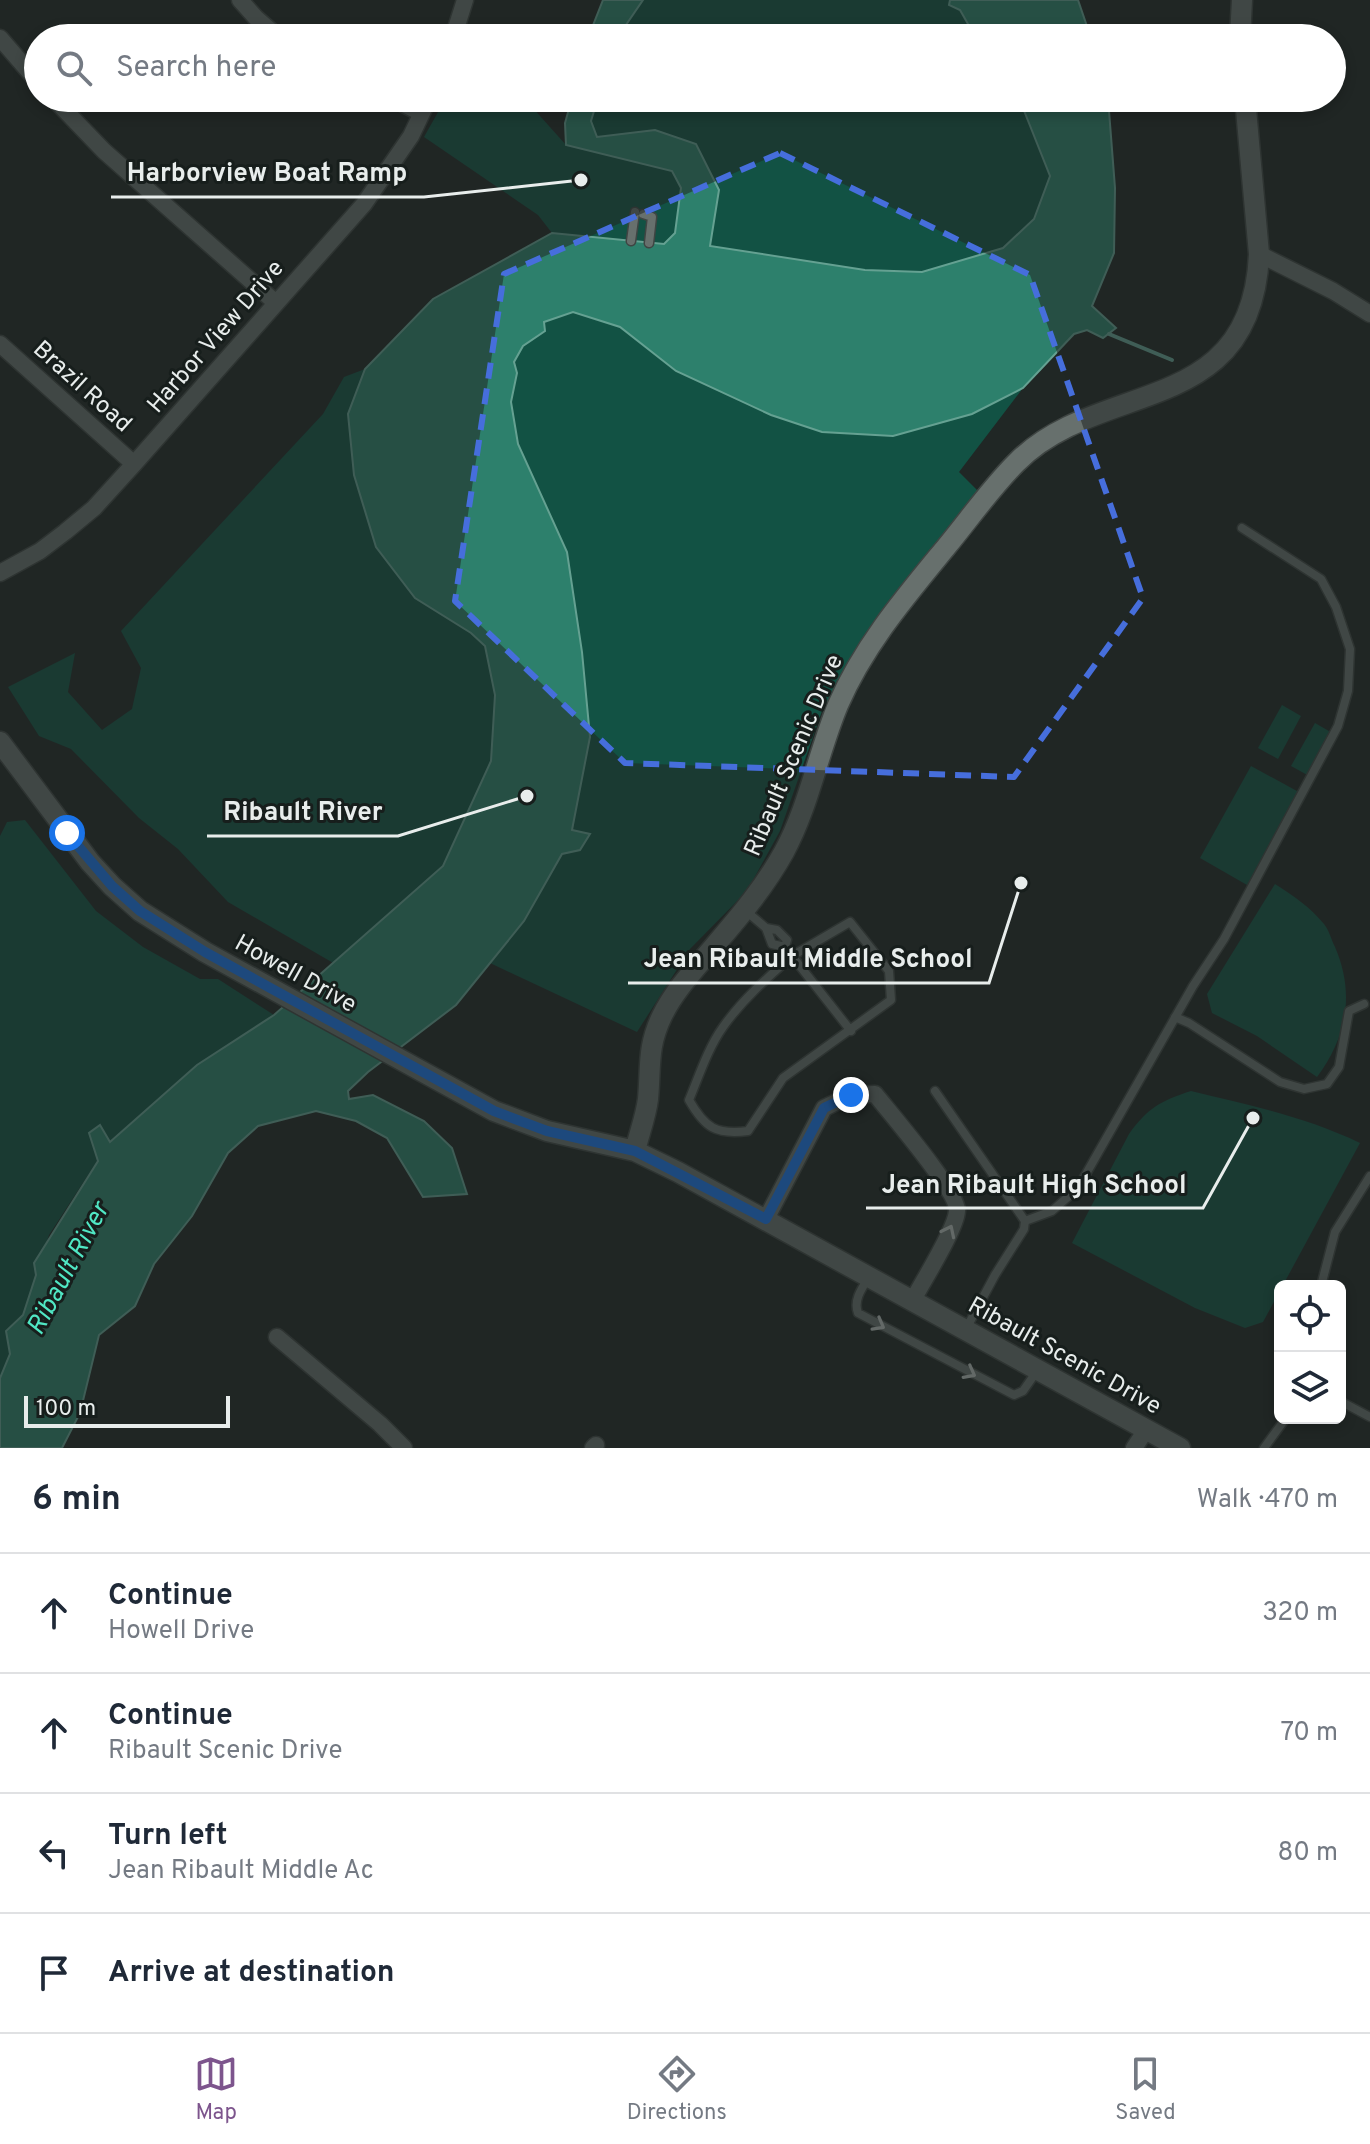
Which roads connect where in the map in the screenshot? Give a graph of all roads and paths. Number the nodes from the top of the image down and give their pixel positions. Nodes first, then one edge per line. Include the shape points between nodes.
1 (240, 0) edge
2 (465, 0) edge
3 (1242, 0) edge
4 (263, 24) edge
5 (457, 24) edge
6 (1241, 24) edge
7 (0, 38) edge
8 (24, 66) edge
9 (66, 112) edge
10 (422, 112) edge
11 (1246, 112) edge
12 (631, 241) dead end
13 (649, 243) dead end
14 (1259, 254) junction
15 (276, 303) junction
16 (1370, 314) edge
17 (0, 344) edge
18 (134, 464) junction
19 (1242, 528) dead end
20 (0, 573) edge
21 (0, 742) edge
22 (746, 910) junction
23 (792, 956) junction
24 (1364, 1004) dead end
25 (1175, 1017) junction
26 (851, 1031) junction
27 (935, 1091) dead end
28 (635, 1151) junction
29 (1370, 1176) edge
30 (766, 1219) junction
31 (1025, 1221) junction
32 (869, 1276) junction
33 (1323, 1280) edge
34 (913, 1300) junction
35 (966, 1329) junction
36 (277, 1337) dead end
37 (1038, 1370) junction
38 (1346, 1404) edge
39 (1370, 1417) edge
40 (1282, 1424) edge
41 (1146, 1430) junction
42 (404, 1448) edge
43 (1134, 1448) edge
44 (1180, 1448) edge
45 (1264, 1448) edge

1 - 4 street
2 - 5 street
3 - 6 street
7 - 8 street
9 - 15 street
10 - 15 street, Harbor View Drive via 372,193
11 - 14 street, Ribault Scenic Drive
12 - 13 lane via 639,213 652,217
14 - 16 street
14 - 22 street, Ribault Scenic Drive via 1249,308 1217,357 1181,384 1072,424 1034,446 888,619 838,706 785,850
15 - 18 street, Harbor View Drive
17 - 18 street, Brazil Road
18 - 20 street, Harbor View Drive via 65,532
19 - 25 lane via 1321,579 1350,649 1348,691 1338,726 1301,797
21 - 28 street, Howell Drive via 90,862 140,911 494,1111 547,1131
22 - 23 lane via 766,928 772,944 785,947
22 - 28 street, Ribault Scenic Drive via 662,1014 652,1039 648,1099
23 - 26 lane
23 - 26 lane via 850,922 889,971 891,1000
23 - 26 lane via 721,1029 689,1100 701,1120 726,1134 748,1131 783,1078
24 - 25 lane via 1349,1011 1339,1067 1327,1084 1304,1089 1280,1082
25 - 31 lane via 1078,1188 1052,1211
27 - 31 lane
28 - 30 street, Ribault Scenic Drive
29 - 33 lane via 1335,1232
30 - 32 street, Ribault Scenic Drive
34 -> 30 street via 958,1210 950,1191 875,1094 851,1095 824,1108
31 - 35 lane
32 - 34 street, Ribault Scenic Drive
32 -> 37 lane via 858,1297 858,1313 1014,1395
34 - 35 street, Ribault Scenic Drive
35 - 37 street, Ribault Scenic Drive
36 - 42 street
37 - 41 street, Ribault Scenic Drive
38 - 39 lane
40 - 45 lane
41 - 43 street
41 - 44 street, Ribault Scenic Drive

